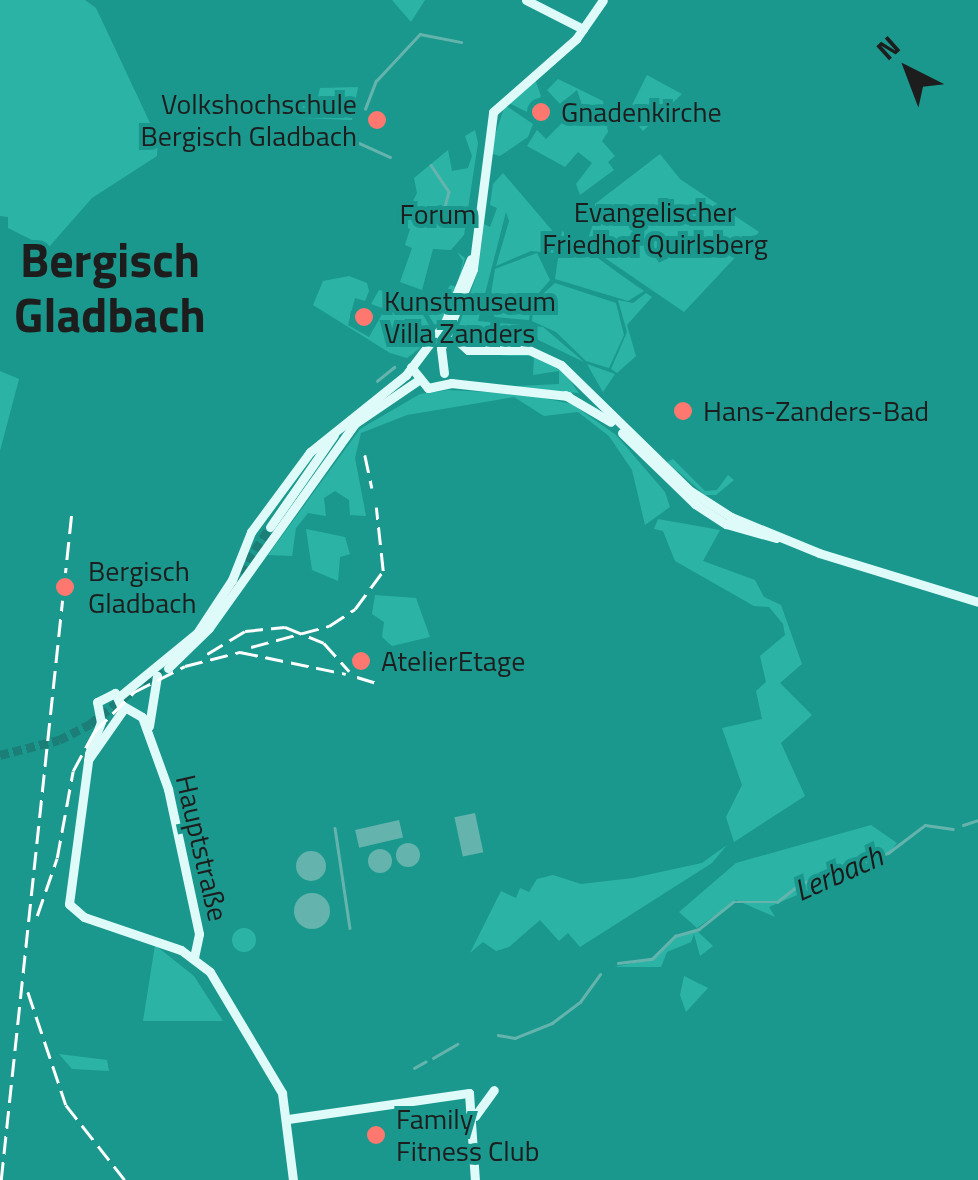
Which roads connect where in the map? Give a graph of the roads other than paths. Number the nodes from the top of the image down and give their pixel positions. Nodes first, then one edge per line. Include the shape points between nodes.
1 (526, 0) edge
2 (603, 0) edge
3 (583, 29) junction
4 (447, 327) junction
5 (432, 355) junction
6 (416, 377) junction
7 (444, 379) junction
8 (565, 395) junction
9 (362, 408) junction
10 (355, 423) junction
11 (619, 424) junction
12 (324, 448) junction
13 (654, 462) junction
14 (270, 527) tunnel mouth
15 (241, 556) junction
16 (256, 558) junction
17 (978, 602) edge
18 (157, 676) junction
19 (122, 702) junction
20 (100, 715) junction
21 (112, 719) junction
22 (150, 739) junction
23 (88, 760) junction
24 (194, 957) junction
25 (494, 1090) dead end
26 (288, 1118) junction
27 (471, 1123) junction
28 (293, 1180) edge
29 (474, 1180) edge

1 - 3 main road
2 - 3 main road
3 - 4 main road via 500,100 485,137 472,258
4 - 5 main road
4 - 11 main road via 476,352 541,354 572,375
5 - 6 main road
5 - 7 main road
6 - 7 main road
6 - 9 main road
6 - 10 main road
7 - 8 main road
8 - 11 main road
8 - 13 main road via 614,424
9 - 12 main road
9 - 15 main road via 310,452
10 - 12 main road
10 - 16 main road
11 - 13 main road
12 - 14 main road
13 - 17 main road via 716,518
15 - 16 main road
15 - 19 main road via 192,638
16 - 18 main road via 204,635
18 - 19 main road
18 - 22 main road, Hauptstraße via 149,702
19 - 20 main road via 100,696
19 - 21 main road
19 - 22 main road, Hauptstraße via 142,717
20 - 21 main road
20 - 23 main road
21 - 23 main road
22 - 24 main road, Hauptstraße via 199,934
23 - 24 main road via 68,890 72,910
24 - 26 main road, Hauptstraße via 278,1086
25 - 27 main road
26 - 27 main road via 469,1093
26 - 28 main road, Hauptstraße
27 - 29 main road

